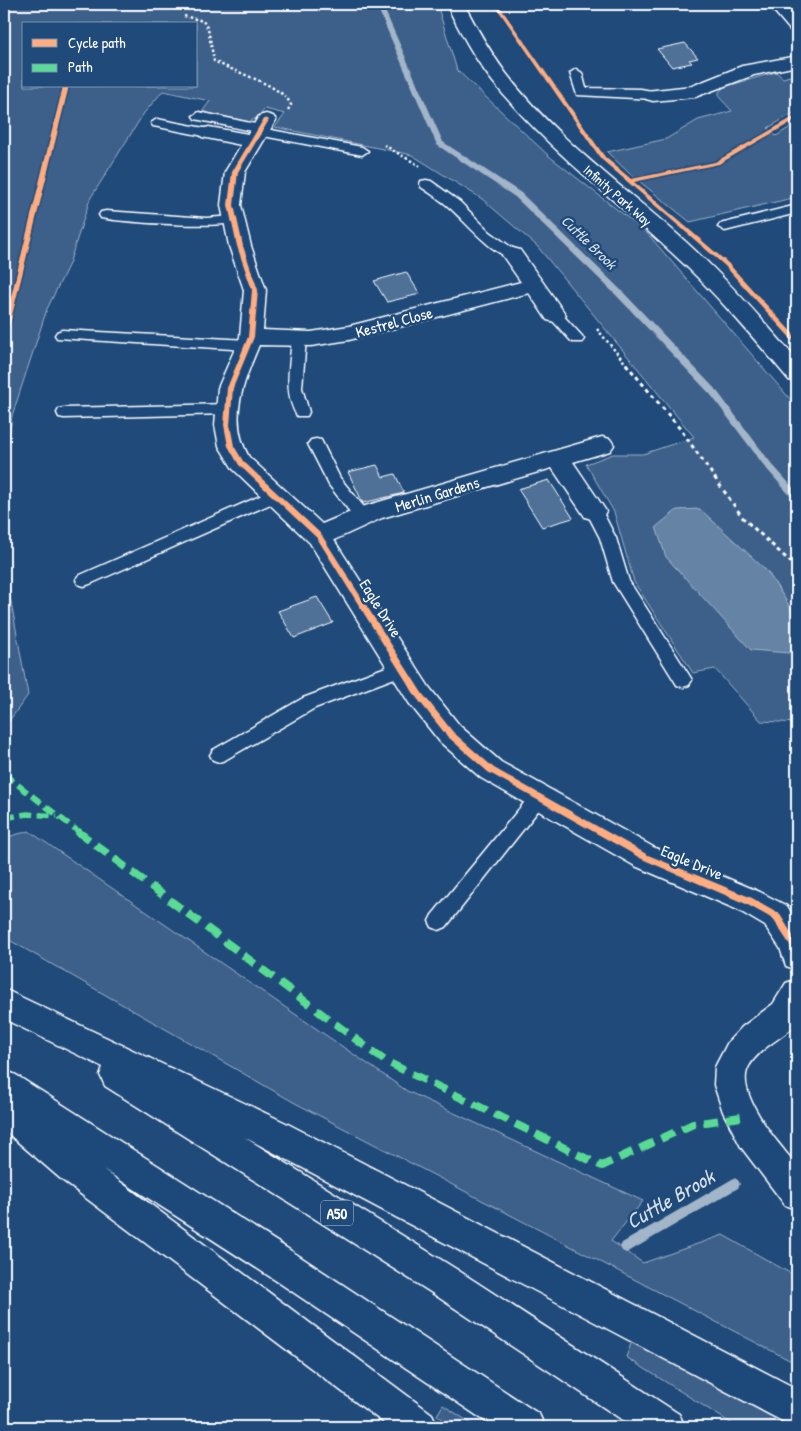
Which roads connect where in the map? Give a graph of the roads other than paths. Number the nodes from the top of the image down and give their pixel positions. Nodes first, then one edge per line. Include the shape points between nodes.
1 (455, 4) edge
2 (777, 4) edge
3 (796, 24) edge
4 (797, 61) edge
5 (576, 74) dead end
6 (653, 95) joint
7 (199, 116) dead end
8 (158, 123) dead end
9 (265, 126) junction
10 (209, 133) joint
11 (362, 150) dead end
12 (426, 184) dead end
13 (797, 209) edge
14 (106, 215) dead end
15 (234, 220) junction
16 (726, 227) dead end
17 (513, 255) joint
18 (534, 285) junction
19 (555, 315) joint
20 (62, 335) dead end
21 (577, 339) dead end
22 (299, 340) junction
23 (250, 341) junction
24 (797, 375) edge
25 (229, 408) junction
26 (302, 412) dead end
27 (64, 413) dead end
28 (316, 444) dead end
29 (602, 445) dead end
30 (557, 458) junction
31 (276, 495) junction
32 (594, 511) joint
33 (363, 517) junction
34 (319, 536) junction
35 (84, 580) dead end
36 (402, 668) junction
37 (684, 680) dead end
38 (219, 756) dead end
39 (539, 797) junction
40 (439, 921) dead end
41 (796, 948) edge
42 (797, 992) edge
43 (4, 1004) edge
44 (4, 1086) edge
45 (4, 1109) edge
46 (797, 1193) edge
47 (797, 1409) edge
48 (419, 1427) edge
49 (526, 1427) edge
50 (666, 1427) edge

1 - 24 main road, Infinity Park Way via 503,85 547,132 679,247
2 - 3 main road
4 - 6 main road via 749,70 700,97
5 - 6 lane via 581,92
7 - 9 lane
8 - 10 lane
9 - 10 main road
9 - 11 lane
9 - 15 main road, Eagle Drive via 235,172 231,205
12 - 17 lane
13 - 16 lane
14 - 15 lane via 206,222
15 - 23 main road, Eagle Drive via 255,290
17 - 18 main road
18 - 19 main road
18 - 22 main road, Kestrel Close via 349,334
19 - 21 lane
20 - 23 lane
22 - 23 main road, Kestrel Close
22 - 26 lane via 295,388
23 - 25 main road, Eagle Drive via 230,388
25 - 27 lane
25 - 31 main road, Eagle Drive via 227,425 231,446 241,463
28 - 33 lane via 334,481
29 - 30 main road, Merlin Gardens
30 - 32 main road
30 - 33 main road, Merlin Gardens
31 - 34 main road, Eagle Drive
31 - 35 lane
32 - 37 lane via 608,538 621,582
33 - 34 main road, Merlin Gardens
34 - 36 main road, Eagle Drive
36 - 38 lane via 309,703
36 - 39 main road, Eagle Drive via 450,734 491,770
39 - 40 lane
39 - 41 main road, Eagle Drive via 645,857 749,901 776,916
42 - 46 main road via 788,1014 737,1053 729,1073 733,1099 741,1117
43 - 47 main road via 274,1134
43 - 50 main road, A50 via 444,1281
44 - 49 main road
45 - 48 main road via 74,1168

